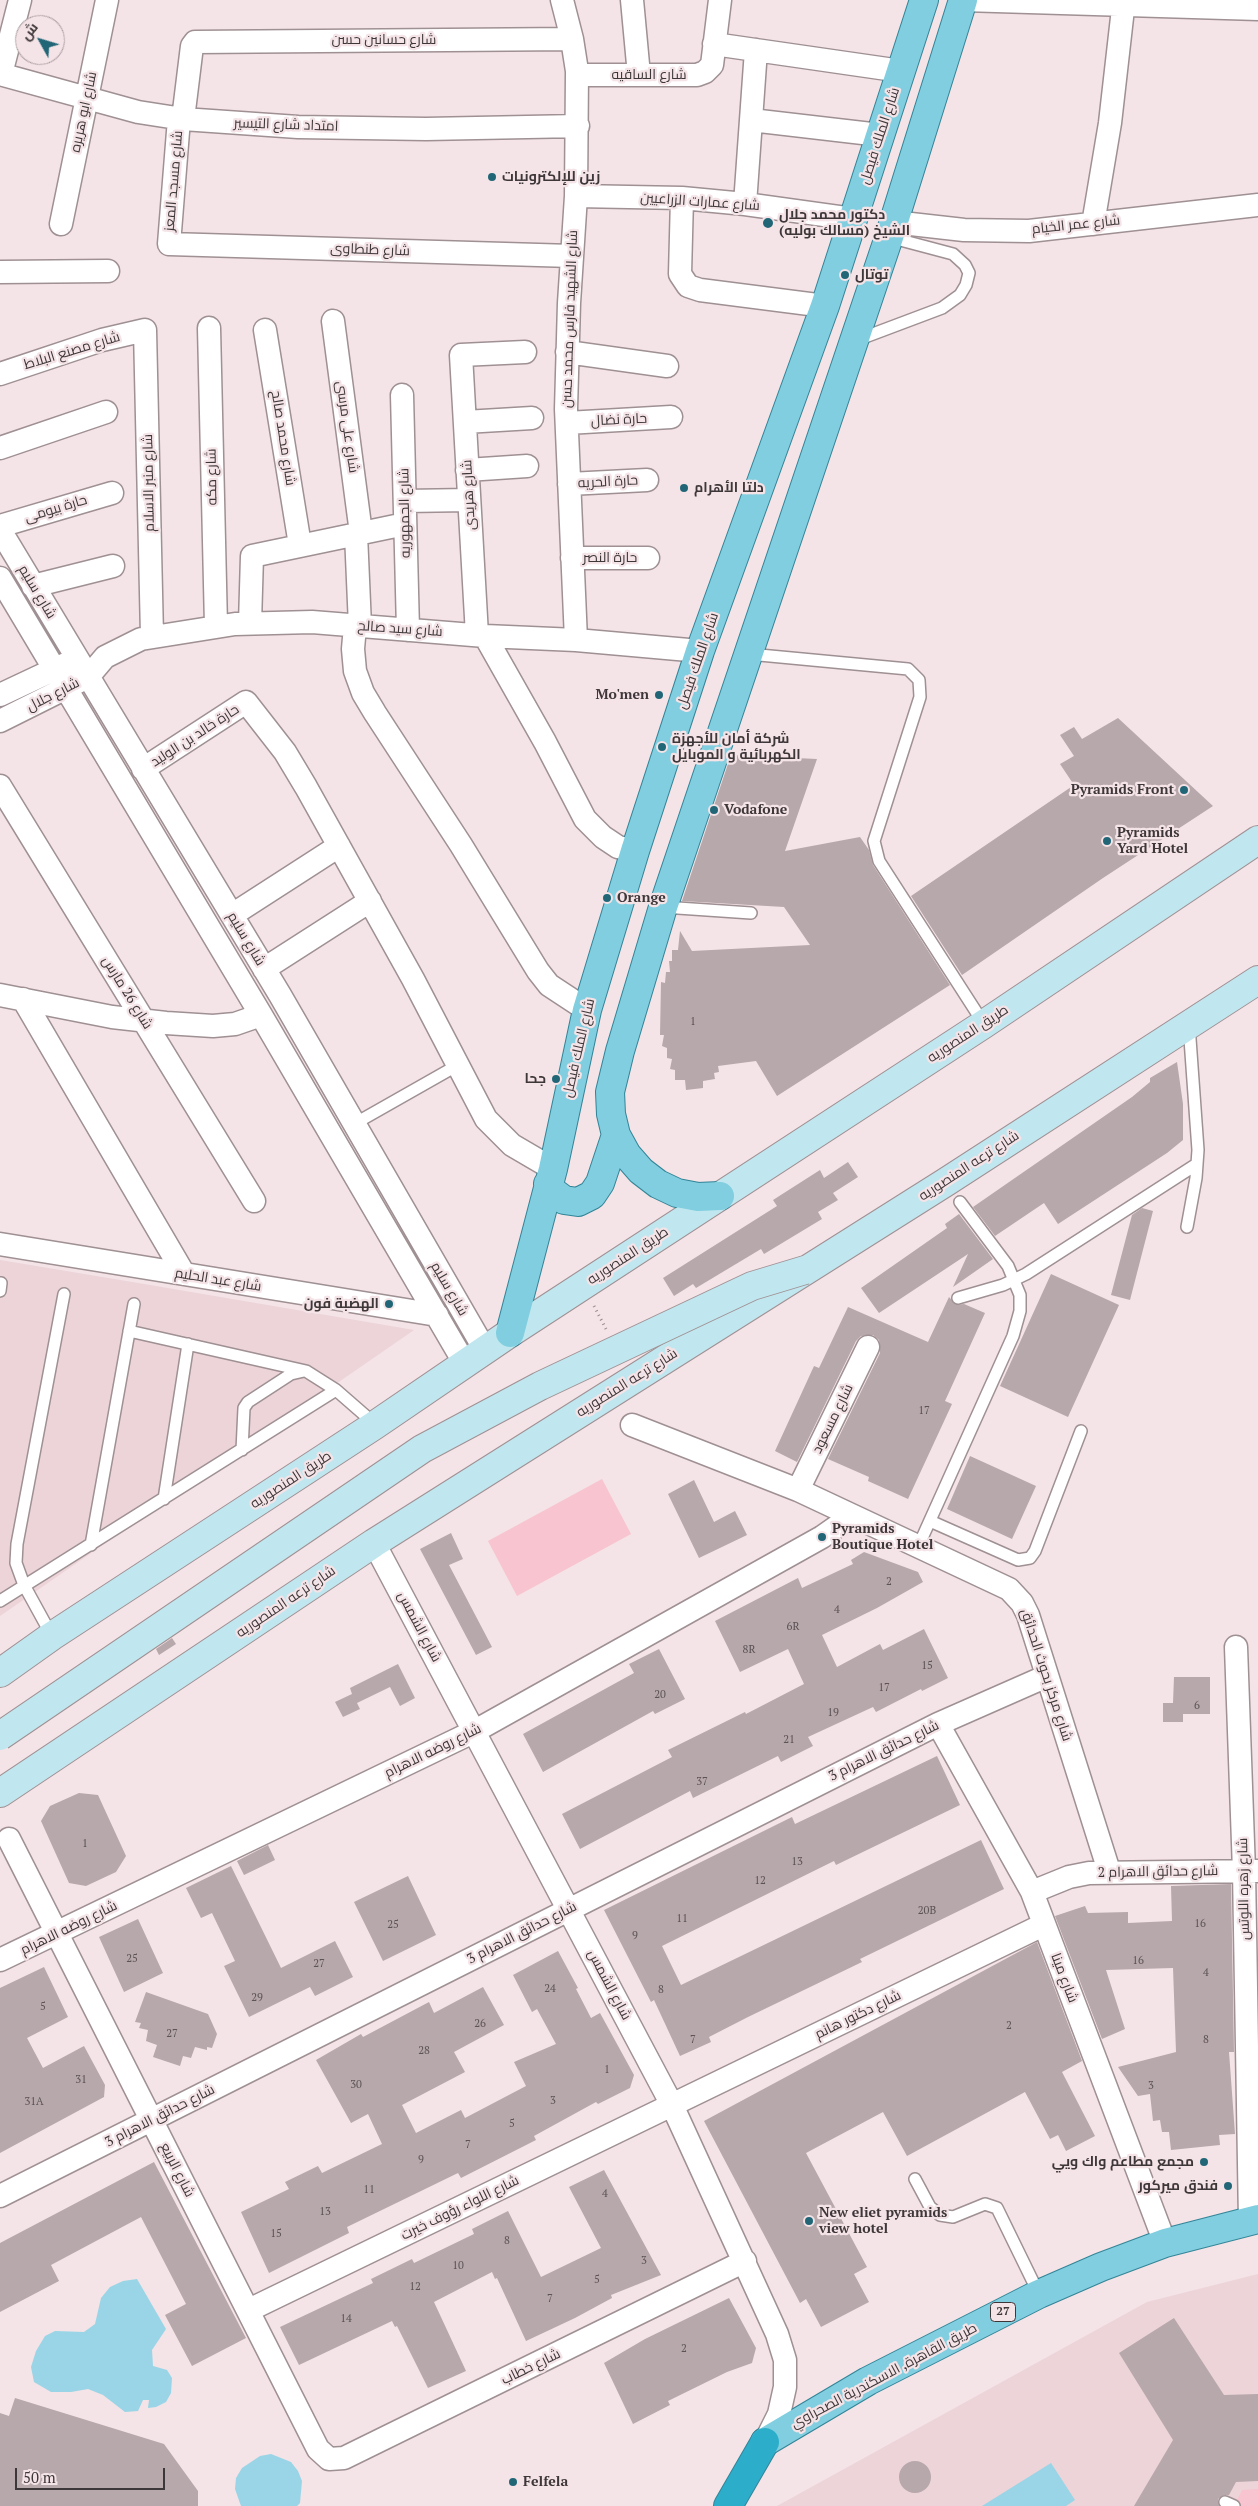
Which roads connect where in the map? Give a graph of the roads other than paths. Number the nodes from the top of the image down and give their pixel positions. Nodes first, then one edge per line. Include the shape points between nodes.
1 (20, 0) edge
2 (107, 0) edge
3 (562, 0) edge
4 (632, 0) edge
5 (720, 0) edge
6 (924, 0) edge
7 (963, 0) edge
8 (1124, 3) edge
9 (1258, 9) edge
10 (572, 39) junction
11 (197, 42) joint
12 (714, 44) junction
13 (756, 50) junction
14 (901, 71) junction
15 (1, 74) edge
16 (577, 75) junction
17 (639, 75) junction
18 (87, 99) junction
19 (181, 119) junction
20 (751, 120) junction
21 (578, 126) junction
22 (880, 135) junction
23 (576, 196) junction
24 (682, 198) junction
25 (745, 204) junction
26 (1258, 205) edge
27 (853, 219) junction
28 (61, 224) dead end
29 (1093, 224) junction
30 (891, 230) junction
31 (169, 244) joint
32 (572, 256) junction
33 (0, 272) edge
34 (108, 272) dead end
35 (825, 306) junction
36 (333, 321) dead end
37 (209, 328) dead end
38 (145, 330) joint
39 (265, 330) dead end
40 (853, 341) junction
41 (524, 352) dead end
42 (567, 352) junction
43 (668, 366) dead end
44 (0, 374) edge
45 (402, 395) dead end
46 (106, 412) dead end
47 (671, 417) dead end
48 (532, 418) dead end
49 (464, 422) junction
50 (567, 423) junction
51 (0, 448) edge
52 (528, 466) dead end
53 (467, 470) junction
54 (647, 480) dead end
55 (569, 484) junction
56 (112, 493) dead end
57 (469, 500) junction
58 (405, 501) junction
59 (406, 524) junction
60 (0, 526) edge
61 (0, 530) edge
62 (359, 534) junction
63 (300, 545) junction
64 (572, 558) junction
65 (648, 558) dead end
66 (114, 566) dead end
67 (0, 578) edge
68 (33, 586) junction
69 (250, 623) junction
70 (216, 626) junction
71 (358, 626) junction
72 (408, 630) junction
73 (481, 635) junction
74 (152, 636) junction
75 (576, 640) junction
76 (700, 651) junction
77 (747, 654) junction
78 (105, 657) junction
79 (76, 658) junction
80 (54, 669) junction
81 (88, 677) junction
82 (67, 689) junction
83 (0, 695) edge
84 (0, 721) edge
85 (143, 769) junction
86 (0, 786) edge
87 (1258, 840) edge
88 (339, 846) junction
89 (635, 851) junction
90 (370, 901) junction
91 (663, 907) junction
92 (750, 913) dead end
93 (232, 915) junction
94 (264, 969) junction
95 (1258, 980) edge
96 (0, 995) edge
97 (23, 1000) junction
98 (587, 1010) junction
99 (261, 1015) junction
100 (144, 1021) junction
101 (984, 1024) junction
102 (1189, 1024) junction
103 (458, 1065) junction
104 (354, 1124) junction
105 (616, 1135) junction
106 (1198, 1164) junction
107 (550, 1176) junction
108 (720, 1196) junction
109 (254, 1201) dead end
110 (960, 1202) dead end
111 (1187, 1227) dead end
112 (0, 1244) edge
113 (805, 1270) junction
114 (184, 1274) junction
115 (1015, 1280) junction
116 (64, 1294) dead end
117 (958, 1298) dead end
118 (134, 1304) dead end
119 (437, 1315) junction
120 (129, 1331) junction
121 (510, 1333) junction
122 (188, 1344) junction
123 (868, 1347) dead end
124 (475, 1357) junction
125 (306, 1371) junction
126 (336, 1390) junction
127 (375, 1424) junction
128 (632, 1425) dead end
129 (1082, 1431) dead end
130 (242, 1450) junction
131 (798, 1490) junction
132 (164, 1499) junction
133 (852, 1516) junction
134 (930, 1520) junction
135 (374, 1543) junction
136 (91, 1545) junction
137 (918, 1547) junction
138 (24, 1584) junction
139 (0, 1601) edge
140 (52, 1636) junction
141 (1236, 1647) dead end
142 (0, 1673) edge
143 (1047, 1676) junction
144 (938, 1724) junction
145 (475, 1731) junction
146 (0, 1736) edge
147 (0, 1793) edge
148 (9, 1838) dead end
149 (1251, 1871) edge
150 (1109, 1872) junction
151 (1032, 1892) junction
152 (569, 1909) junction
153 (1043, 1925) junction
154 (57, 1934) junction
155 (0, 1960) edge
156 (672, 2105) junction
157 (151, 2120) junction
158 (915, 2179) dead end
159 (0, 2196) edge
160 (1254, 2220) edge
161 (1164, 2243) junction
162 (745, 2261) junction
163 (1039, 2294) junction
164 (249, 2310) junction
165 (765, 2442) junction
166 (318, 2449) joint
167 (728, 2506) edge

1 - 15 street
2 - 18 street, شارع ابو هريره
3 - 10 street, شارع الشهيد فارس محمد حسن
4 - 17 street
5 - 12 street, شارع الساقيه
6 - 14 main road, شارع الملك فيصل
7 - 8 street
7 - 30 main road
8 - 9 street
8 - 29 street via 1110,123
10 - 11 street, شارع حسانين حسن
10 - 16 street, شارع الشهيد فارس محمد حسن
11 - 19 street, شارع مسجد المعز via 192,46
12 - 13 street
12 - 17 street, شارع الساقيه via 712,65 705,72 697,75
13 - 14 street
13 - 20 street
14 - 22 main road, شارع الملك فيصل
15 - 18 street, امتداد شارع التيسير
16 - 17 street, شارع الساقيه
16 - 21 street, شارع الشهيد فارس محمد حسن
18 - 19 street, امتداد شارع التيسير
18 - 28 street, شارع ابو هريره
19 - 21 street, امتداد شارع التيسير via 327,128
19 - 31 street, شارع مسجد المعز
20 - 22 street
20 - 25 street
21 - 23 street, شارع الشهيد فارس محمد حسن
22 - 27 main road, شارع الملك فيصل
23 - 24 street, شارع عمارات الزراعيين
23 - 32 street, شارع الشهيد فارس محمد حسن
24 - 25 street, شارع عمارات الزراعيين
24 - 35 street via 680,274 688,286
25 - 27 street, شارع عمارات الزراعيين
26 - 29 street, شارع عمر الخيام
27 - 35 main road, شارع الملك فيصل
29 - 30 street, شارع عمر الخيام via 1029,231
30 - 40 main road
30 - 40 lane via 953,254 969,273 966,285 960,295 942,308
31 - 32 street, شارع طنطاوى
32 - 42 street, شارع الشهيد فارس محمد حسن
33 - 34 street
35 - 76 main road, شارع الملك فيصل
36 - 62 street, شارع على مرسى
37 - 70 street, شارع مكه
38 - 44 street, شارع مصنع البلاط via 102,340
38 - 74 street, شارع منبر الاسلام
39 - 63 street, شارع محمد صالح
40 - 77 main road
41 - 49 street, شارع هريدى via 461,355
42 - 43 street
42 - 50 street, شارع الشهيد فارس محمد حسن
45 - 58 street, شارع الجمهوريه
46 - 51 street
47 - 50 street, حارة نضال
48 - 49 street
49 - 53 street, شارع هريدى
50 - 55 street, شارع الشهيد فارس محمد حسن
52 - 53 street
53 - 57 street, شارع هريدى
54 - 55 street, حارة الحريه
55 - 64 street, شارع الشهيد فارس محمد حسن
56 - 60 street, حارة بيومى
57 - 58 street
57 - 73 street, شارع هريدى
58 - 59 street, شارع الجمهوريه
59 - 62 street
59 - 72 street, شارع الجمهوريه
61 - 68 street, شارع سليم
62 - 63 street
62 - 71 street, شارع على مرسى
63 - 69 street via 252,556
64 - 65 street, حارة النصر
64 - 75 street, شارع الشهيد فارس محمد حسن
66 - 68 street
67 - 80 street, شارع سليم
68 - 79 street, شارع سليم
69 - 70 street, شارع سيد صالح
69 - 71 street, شارع سيد صالح via 312,622
70 - 74 street, شارع سيد صالح
71 - 72 street, شارع سيد صالح
71 - 98 street, شارع على مرسى via 353,649 356,671 367,700 538,971 549,985
72 - 73 street, شارع سيد صالح
73 - 75 street, شارع سيد صالح
73 - 89 street via 545,742 585,819 603,837
74 - 78 street, شارع سيد صالح
75 - 76 street, شارع سيد صالح
76 - 89 main road, شارع الملك فيصل
77 - 91 main road
77 - 101 lane via 908,669 919,680 920,697 874,841 879,861
78 - 79 street, شارع جلال
78 - 81 street, شارع جلال
79 - 80 street, شارع جلال
79 - 81 street, شارع سليم
80 - 82 street, شارع سليم
80 - 83 street, شارع جلال
81 - 82 street, شارع جلال
81 - 85 street, شارع سليم
82 - 84 street, شارع جلال
82 - 99 street, شارع سليم
85 - 88 street, حارة خالد بن الوليد via 246,702 285,752
85 - 93 street, شارع سليم
86 - 100 street, شارع 26 مارس
87 - 101 main road, طريق المنصوريه
88 - 90 street
88 - 93 street
89 - 98 main road, شارع الملك فيصل
90 - 94 street
90 - 103 street
91 - 92 lane
91 - 105 main road via 610,1092
93 - 94 street, شارع سليم
94 - 104 street, شارع سليم
95 - 102 main road, شارع ترعه المنصوريه
96 - 97 street
97 - 100 street
97 - 114 street
98 - 107 main road, شارع الملك فيصل
99 - 100 street via 235,1024 213,1026
99 - 119 street, شارع سليم
100 - 109 street, شارع 26 مارس
101 - 108 main road, طريق المنصوريه
102 - 106 lane
102 - 113 main road, شارع ترعه المنصوريه
103 - 104 lane
103 - 107 street via 486,1119
104 - 124 street, شارع سليم
105 - 107 main road via 600,1183 592,1195 578,1202 564,1200 552,1191
105 - 108 main road via 626,1155 658,1184 698,1197
106 - 111 lane
106 - 115 lane
107 - 121 main road, شارع الملك فيصل
108 - 121 main road, طريق المنصوريه
110 - 115 lane
112 - 114 street, شارع عبد الحليم
113 - 135 main road, شارع ترعه المنصوريه
113 - 146 main road, bridge via 752,1286 540,1386 422,1449
114 - 119 street, شارع عبد الحليم
115 - 117 lane
115 - 134 lane via 1020,1311 1013,1336
116 - 138 lane via 17,1544 16,1563
118 - 120 lane
119 - 124 street, شارع سليم
120 - 122 lane
120 - 136 lane
121 - 124 main road, طريق المنصوريه
122 - 125 lane
122 - 132 lane
123 - 131 street, شارع مسعود
124 - 127 main road, طريق المنصوريه
125 - 126 lane
125 - 130 lane via 291,1374 248,1402 244,1408
126 - 127 lane
126 - 130 lane
127 - 140 main road, طريق المنصوريه
128 - 131 street, شارع مركز بحوث الحدائق
129 - 134 lane via 1030,1558 1018,1560
130 - 132 lane
131 - 133 street, شارع مركز بحوث الحدائق
132 - 136 lane
133 - 137 street, شارع مركز بحوث الحدائق
133 - 145 street, شارع روضه الاهرام via 822,1537
134 - 137 lane
135 - 145 street, شارع الشمس
135 - 147 main road, شارع ترعه المنصوريه
136 - 138 lane
137 - 143 street, شارع مركز بحوث الحدائق via 1009,1589 1022,1602 1028,1615
138 - 139 lane
138 - 140 lane
140 - 142 main road, طريق المنصوريه
141 - 149 street, شارع زهره اللوتس
143 - 144 street, شارع حدائق الاهرام 3
143 - 150 street, شارع مركز بحوث الحدائق
144 - 151 street, شارع مينا
144 - 152 street, شارع حدائق الاهرام 3
145 - 152 street, شارع الشمس
145 - 154 street, شارع روضه الاهرام
148 - 154 street, شارع الربيع
149 - 150 street, شارع حدائق الاهرام 2
149 - 160 street, شارع زهره اللوتس
150 - 151 street, شارع حدائق الاهرام 2 via 1069,1877
151 - 153 street, شارع مينا
152 - 156 street, شارع الشمس
152 - 157 street, شارع حدائق الاهرام 3
153 - 156 street, شارع دكتور هانم
153 - 161 street, شارع مينا
154 - 155 street, شارع روضه الاهرام
154 - 157 street, شارع الربيع
156 - 162 street, شارع الشمس
156 - 164 street, شارع اللواء رؤوف خيرت
157 - 159 street, شارع حدائق الاهرام 3
157 - 164 street, شارع الربيع
158 - 163 lane via 930,2207 940,2215 952,2217 985,2204 997,2208
160 - 161 main road, طريق القاهرة, الاسكندرية الصحراوي / 27
161 - 163 main road, طريق القاهرة, الاسكندرية الصحراوي / 27
162 - 165 street, شارع الشمس via 785,2360 785,2387 779,2414
162 - 166 street, شارع خطاب via 344,2458 329,2459
163 - 165 main road, طريق القاهرة, الاسكندرية الصحراوي / 27 via 868,2381
164 - 166 street, شارع الربيع
165 - 167 highway

